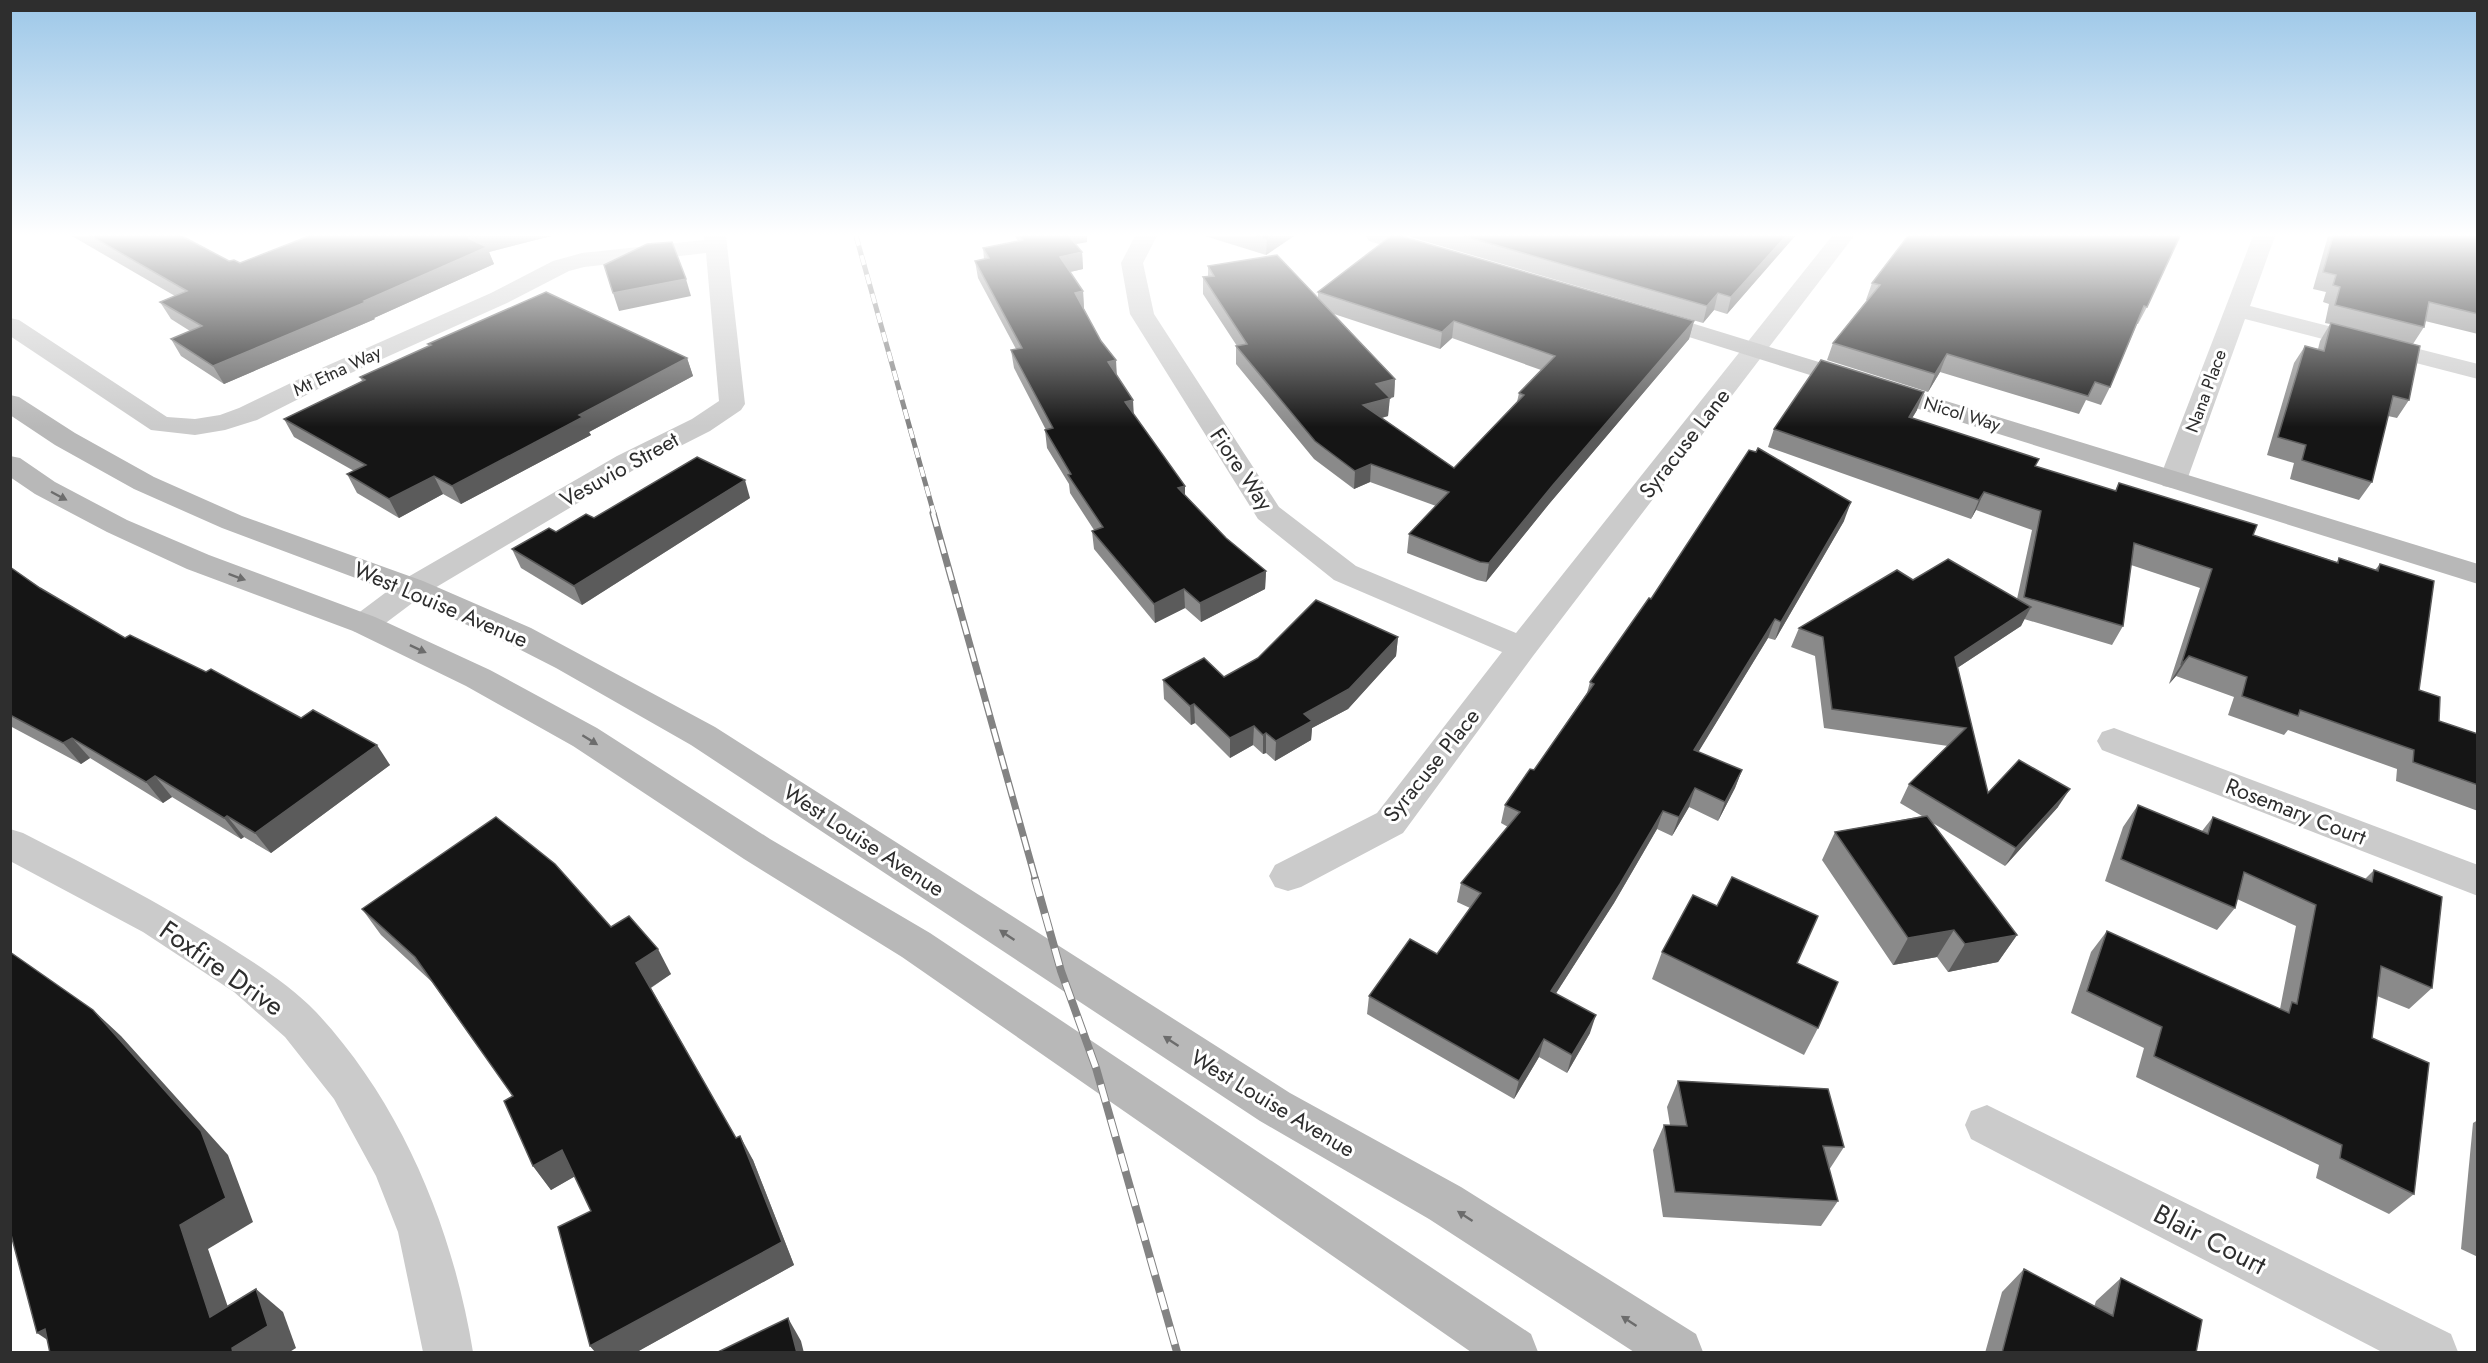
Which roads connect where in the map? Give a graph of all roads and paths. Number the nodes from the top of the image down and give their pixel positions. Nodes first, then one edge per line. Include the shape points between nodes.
1 (495, 300) edge
2 (721, 300) edge
3 (1139, 300) edge
4 (1795, 300) edge
5 (2240, 300) edge
6 (1623, 309) edge
7 (2236, 310) junction
8 (10, 325) edge
9 (1757, 350) junction
10 (2478, 372) edge
11 (10, 403) edge
12 (10, 464) edge
13 (2173, 480) junction
14 (2478, 574) edge
15 (412, 588) junction
16 (364, 624) junction
17 (1522, 648) junction
18 (2114, 741) dead end
19 (10, 843) edge
20 (1288, 876) dead end
21 (2478, 880) edge
22 (1987, 1125) dead end
23 (448, 1353) edge
24 (1514, 1353) edge
25 (1678, 1353) edge
26 (2433, 1353) edge

1 - 8 street, Mt Etna Way via 248,414 195,427 160,424
2 - 15 street, Vesuvio Street via 732,404
3 - 17 street, Fiore Way via 1142,314 1268,513 1345,573
4 - 9 street, Syracuse Lane
5 - 7 street, Nana Place
6 - 9 main road, Nicol Way
7 - 10 street
7 - 13 street, Nana Place
9 - 13 main road, Nicol Way
9 - 17 street, Syracuse Lane
11 - 15 main road, West Louise Avenue via 64,439 144,483 232,522
12 -> 16 main road via 45,488 117,526 198,562
13 - 14 main road, Nicol Way
15 - 16 street, Vesuvio Street
25 -> 15 main road, West Louise Avenue via 1445,1203 1275,1107 703,736 567,660
16 -> 24 main road via 478,678 585,737 757,849 916,945
17 - 20 street, Syracuse Place via 1390,823
18 - 21 street, Rosemary Court
19 - 23 street, Foxfire Drive via 157,921 248,980 300,1024 349,1085 394,1165 421,1232
22 - 26 street, Blair Court

